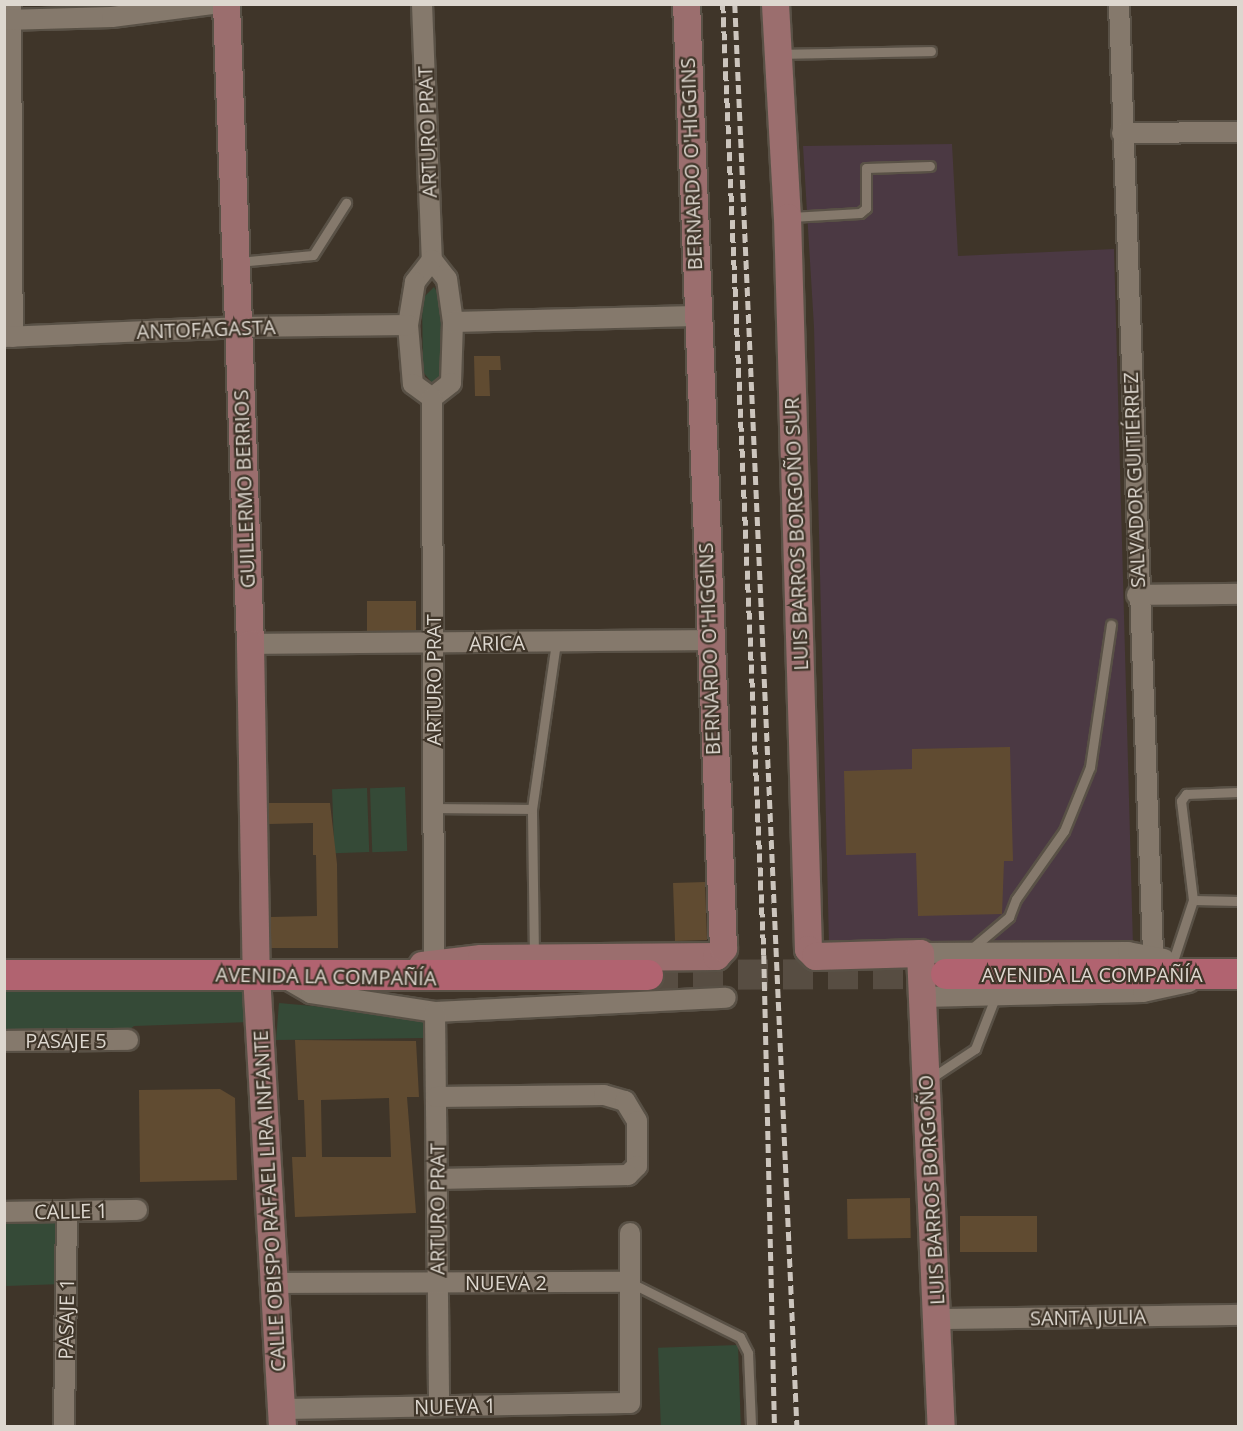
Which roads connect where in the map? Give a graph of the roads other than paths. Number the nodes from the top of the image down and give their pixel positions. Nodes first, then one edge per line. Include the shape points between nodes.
1 (212, 4) edge
2 (226, 4) edge
3 (422, 4) edge
4 (687, 4) edge
5 (775, 4) edge
6 (1119, 4) edge
7 (112, 11) edge
8 (9, 15) edge
9 (931, 51) dead end
10 (778, 54) junction
11 (1239, 132) edge
12 (1122, 133) junction
13 (930, 166) dead end
14 (346, 203) dead end
15 (786, 217) junction
16 (432, 260) junction
17 (236, 262) junction
18 (696, 316) junction
19 (453, 322) junction
20 (408, 325) junction
21 (238, 327) junction
22 (9, 337) edge
23 (432, 398) junction
24 (1239, 594) edge
25 (1137, 595) junction
26 (1111, 625) dead end
27 (708, 640) junction
28 (556, 642) junction
29 (250, 644) junction
30 (432, 645) junction
31 (1239, 792) edge
32 (434, 808) junction
33 (532, 809) junction
34 (1193, 900) junction
35 (1239, 901) edge
36 (920, 953) junction
37 (967, 953) junction
38 (1153, 956) junction
39 (534, 957) junction
40 (1173, 961) junction
41 (434, 962) junction
42 (946, 974) tunnel mouth
43 (1230, 974) edge
44 (4, 975) edge
45 (268, 975) junction
46 (383, 976) junction
47 (654, 978) junction
48 (996, 995) junction
49 (922, 997) junction
50 (726, 998) dead end
51 (435, 1012) junction
52 (128, 1040) dead end
53 (4, 1041) edge
54 (926, 1081) junction
55 (436, 1097) junction
56 (437, 1179) junction
57 (137, 1210) dead end
58 (4, 1212) edge
59 (68, 1212) junction
60 (630, 1233) dead end
61 (438, 1282) junction
62 (629, 1282) junction
63 (274, 1283) junction
64 (1239, 1315) edge
65 (937, 1319) junction
66 (438, 1406) junction
67 (282, 1418) edge
68 (64, 1426) edge
69 (751, 1426) edge
70 (941, 1426) edge

1 - 7 street
2 - 17 street, GUILLERMO BERRIOS
3 - 16 street, ARTURO PRAT
4 - 18 street, BERNARDO O'HIGGINS
5 - 10 street, LUIS BARROS BORGOÑO SUR
6 - 12 street, SALVADOR GUITIÉRREZ
7 - 8 street
8 - 22 street
9 - 10 lane
10 - 15 street, LUIS BARROS BORGOÑO SUR
11 - 12 street
12 - 25 street, SALVADOR GUITIÉRREZ
13 - 15 lane via 866,168 866,208 860,213
14 - 17 lane via 313,255
15 - 36 street, LUIS BARROS BORGOÑO SUR via 808,949 815,956
16 - 19 street via 447,279
16 - 20 street via 415,282
17 - 21 street, GUILLERMO BERRIOS
18 - 19 street
18 - 27 street, BERNARDO O'HIGGINS
19 - 23 street via 451,383
20 - 21 street, ANTOFAGASTA
20 - 23 street via 413,384
21 - 22 street, ANTOFAGASTA
21 - 29 street, GUILLERMO BERRIOS
23 - 30 street, ARTURO PRAT
24 - 25 street
25 - 38 street, SALVADOR GUITIÉRREZ
26 - 37 lane via 1090,767 1064,831 1016,899 1009,917
27 - 28 street, ARICA
27 - 47 street, BERNARDO O'HIGGINS via 723,948 716,956
28 - 30 street, ARICA
28 - 33 lane
29 - 30 street, ARICA
29 - 45 street, GUILLERMO BERRIOS
30 - 32 street, ARTURO PRAT
31 - 34 lane via 1186,794 1181,801
32 - 33 lane
32 - 41 street, ARTURO PRAT
33 - 39 lane
34 - 35 lane
34 - 40 lane
36 - 37 street
36 - 49 street, LUIS BARROS BORGOÑO
37 - 38 street via 1128,952
38 - 40 street
39 - 41 street, BERNARDO O'HIGGINS
39 - 47 street, BERNARDO O'HIGGINS
40 - 43 street
41 - 46 street, BERNARDO O'HIGGINS
42 - 43 main road, AVENIDA LA COMPAÑÍA
43 - 48 street via 1143,992
44 - 45 main road, AVENIDA LA COMPAÑÍA
45 - 46 main road, AVENIDA LA COMPAÑÍA
45 - 51 street, BERNARDO O'HIGGINS via 311,993
45 - 63 street, CALLE OBISPO RAFAEL LIRA INFANTE
46 - 47 main road, AVENIDA LA COMPAÑÍA
47 - 50 street, BERNARDO O'HIGGINS
47 - 51 street, BERNARDO O'HIGGINS
48 - 49 street
48 - 54 lane via 975,1049
49 - 54 street, LUIS BARROS BORGOÑO
51 - 55 street, ARTURO PRAT
52 - 53 street, PASAJE 5
54 - 65 street, LUIS BARROS BORGOÑO
55 - 56 street, ARTURO PRAT
55 - 56 street via 604,1095 625,1101 637,1121 637,1166 628,1175
56 - 61 street, ARTURO PRAT
57 - 59 street, CALLE 1
58 - 59 street, CALLE 1
59 - 68 street, PASAJE 1
60 - 62 street
61 - 62 street, NUEVA 2
61 - 63 street, NUEVA 2
61 - 66 street, ARTURO PRAT
62 - 66 street, NUEVA 1 via 630,1403
62 - 69 lane via 740,1336 748,1353
63 - 67 street, CALLE OBISPO RAFAEL LIRA INFANTE
64 - 65 street, SANTA JULIA
65 - 70 street, LUIS BARROS BORGOÑO
66 - 67 street, NUEVA 1

